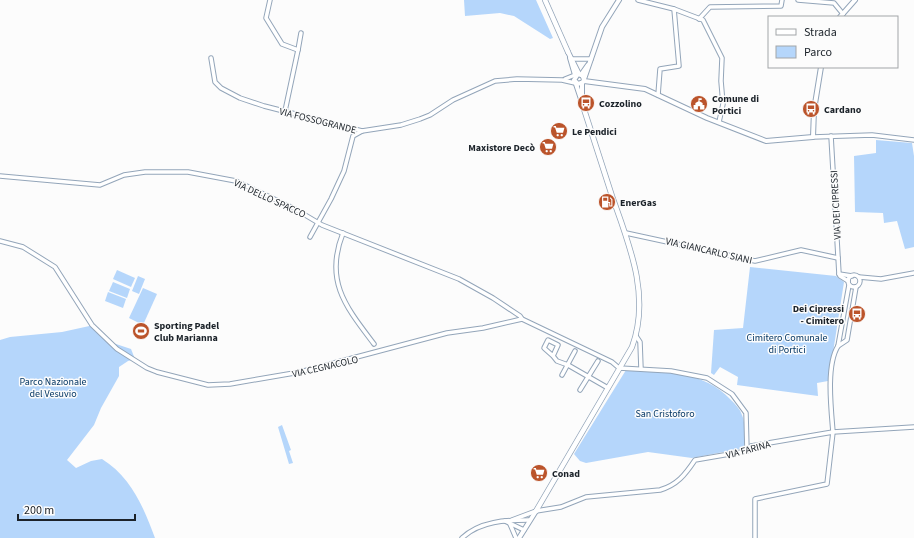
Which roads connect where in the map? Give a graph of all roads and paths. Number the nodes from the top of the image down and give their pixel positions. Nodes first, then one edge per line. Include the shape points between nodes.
1 (270, 0) edge
2 (546, 0) edge
3 (619, 0) edge
4 (638, 0) edge
5 (782, 0) edge
6 (798, 0) edge
7 (855, 0) edge
8 (674, 8) junction
9 (842, 15) edge
10 (699, 19) junction
11 (301, 33) dead end
12 (298, 50) junction
13 (568, 52) junction
14 (211, 58) dead end
15 (573, 59) junction
16 (591, 59) junction
17 (589, 65) junction
18 (821, 68) edge
19 (578, 75) junction
20 (562, 80) junction
21 (583, 81) junction
22 (576, 83) junction
23 (658, 95) junction
24 (582, 103) junction
25 (285, 111) junction
26 (718, 122) junction
27 (362, 131) junction
28 (831, 136) junction
29 (812, 137) junction
30 (914, 140) edge
31 (0, 176) edge
32 (318, 222) junction
33 (626, 232) junction
34 (343, 233) junction
35 (310, 237) dead end
36 (0, 241) edge
37 (838, 258) junction
38 (914, 273) edge
39 (839, 274) junction
40 (852, 276) junction
41 (859, 277) junction
42 (872, 279) junction
43 (849, 283) junction
44 (860, 283) junction
45 (856, 287) junction
46 (522, 319) junction
47 (636, 336) junction
48 (374, 344) dead end
49 (838, 346) junction
50 (575, 351) dead end
51 (553, 356) junction
52 (598, 361) dead end
53 (568, 365) junction
54 (619, 368) junction
55 (642, 369) junction
56 (562, 375) dead end
57 (589, 377) junction
58 (608, 388) junction
59 (580, 390) dead end
60 (914, 427) edge
61 (833, 432) junction
62 (747, 451) junction
63 (536, 511) junction
64 (530, 520) junction
65 (511, 522) junction
66 (524, 530) junction
67 (462, 538) edge
68 (518, 538) edge
69 (755, 538) edge

1 - 12 street via 266,18 282,44
2 - 13 main road
3 - 16 street via 602,27
4 - 8 street
5 - 10 street via 781,6 710,7
6 - 9 street via 834,2
7 - 9 street
8 - 10 street
8 - 23 street via 679,66 660,69
10 - 26 street via 704,20 722,58 720,82 723,104
11 - 12 street
12 - 25 street
13 - 15 street
13 - 19 street
14 - 25 street, VIA FOSSOGRANDE via 215,82 221,88 249,101
15 - 16 street
15 - 19 street
16 - 17 street
17 - 19 street
17 - 21 street
18 - 29 street
19 - 20 street
19 - 21 street
19 - 22 street via 574,78
20 - 22 street
20 - 27 street, VIA FOSSOGRANDE via 495,81 453,100 430,115 401,125
21 - 22 street
21 - 23 street via 645,89
21 - 24 street
22 - 24 street
23 - 26 street
24 - 33 main road
25 - 27 street, VIA FOSSOGRANDE
26 - 29 street via 766,141
27 - 32 street, VIA DELLO SPACCO via 354,136 344,171
28 - 29 street
28 - 30 street via 872,135
28 - 37 street, VIA DEI CIPRESSI
31 - 32 street, VIA DELLO SPACCO via 100,184 124,175 145,172 188,172 236,181
32 - 34 street
32 - 35 street
33 - 37 street, VIA GIANCARLO SIANI via 755,261 801,250
33 - 47 main road via 639,291
34 - 46 street via 459,279 493,298
34 - 48 street via 338,245 335,276 343,299
36 - 46 street, VIA CEGNACOLO via 23,247 55,267 92,324 117,349 152,370 208,385 230,384 300,372 447,333
37 - 39 street, VIA DEI CIPRESSI
38 - 42 street
39 - 40 street
39 - 43 street
40 - 41 street
40 - 43 street
41 - 42 street
41 - 44 street
42 - 44 street
43 - 45 street
43 - 49 street
44 - 45 street
45 - 49 street via 848,340
46 - 54 street via 612,362
47 - 54 main road
47 - 55 street via 640,342
49 - 61 street via 832,364
50 - 53 street
51 - 51 street via 558,345 548,340 544,348
51 - 53 street
52 - 57 street
53 - 56 street
53 - 57 street
54 - 55 street
54 - 58 main road
55 - 62 street via 707,378 732,394 746,413
57 - 58 street
57 - 59 street
58 - 63 main road
60 - 61 street, VIA FARINA
61 - 62 street, VIA FARINA via 751,446
61 - 69 street via 827,484 754,499
62 - 63 street, VIA FARINA via 695,460 683,478 668,488 586,497 561,507
63 - 64 street
63 - 65 street, VIA FARINA
64 - 65 street
64 - 66 street
65 - 66 street
65 - 67 street via 483,526
65 - 68 street
66 - 68 street

